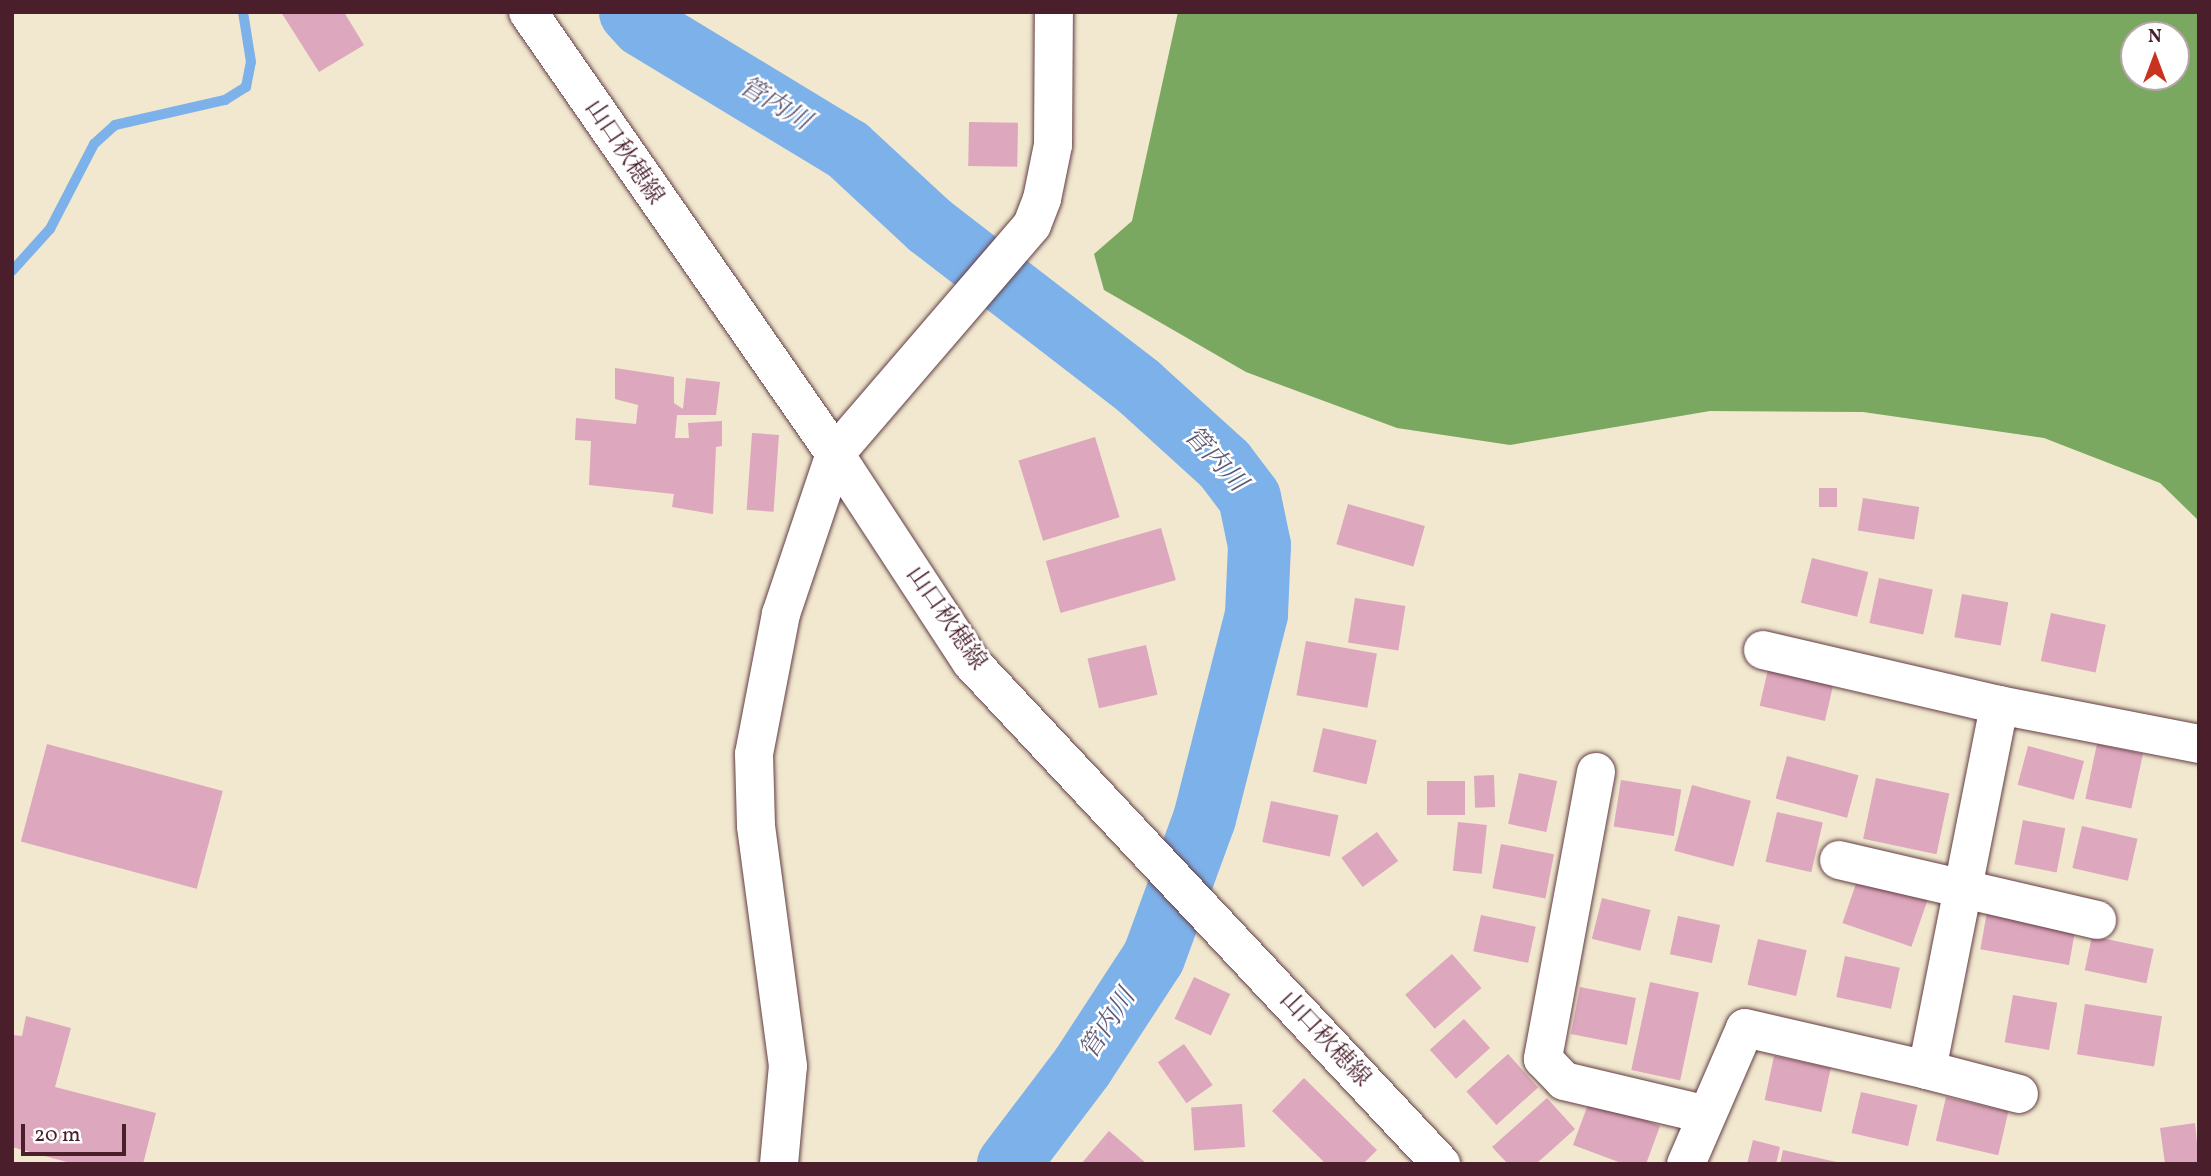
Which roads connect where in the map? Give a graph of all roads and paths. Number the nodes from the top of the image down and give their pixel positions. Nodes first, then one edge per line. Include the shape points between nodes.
1 (528, 12) edge
2 (1054, 12) edge
3 (835, 454) junction
4 (1763, 650) dead end
5 (1999, 705) junction
6 (2199, 744) edge
7 (1596, 772) dead end
8 (1839, 860) dead end
9 (1964, 888) junction
10 (2097, 920) dead end
11 (1927, 1070) junction
12 (2019, 1094) dead end
13 (1704, 1114) junction
14 (779, 1164) edge
15 (1441, 1164) edge
16 (1686, 1164) edge

1 - 3 street, 山口秋穂線
2 - 3 street via 1052,145 1032,225
3 - 14 street via 814,525 793,568 754,754 756,826 788,1066
3 - 15 street, 山口秋穂線 via 971,662
4 - 5 street
5 - 6 street
5 - 9 street
7 - 13 street via 1543,1059 1564,1081
8 - 9 street
9 - 10 street
9 - 11 street
11 - 12 street
11 - 13 street via 1745,1028
13 - 16 street

